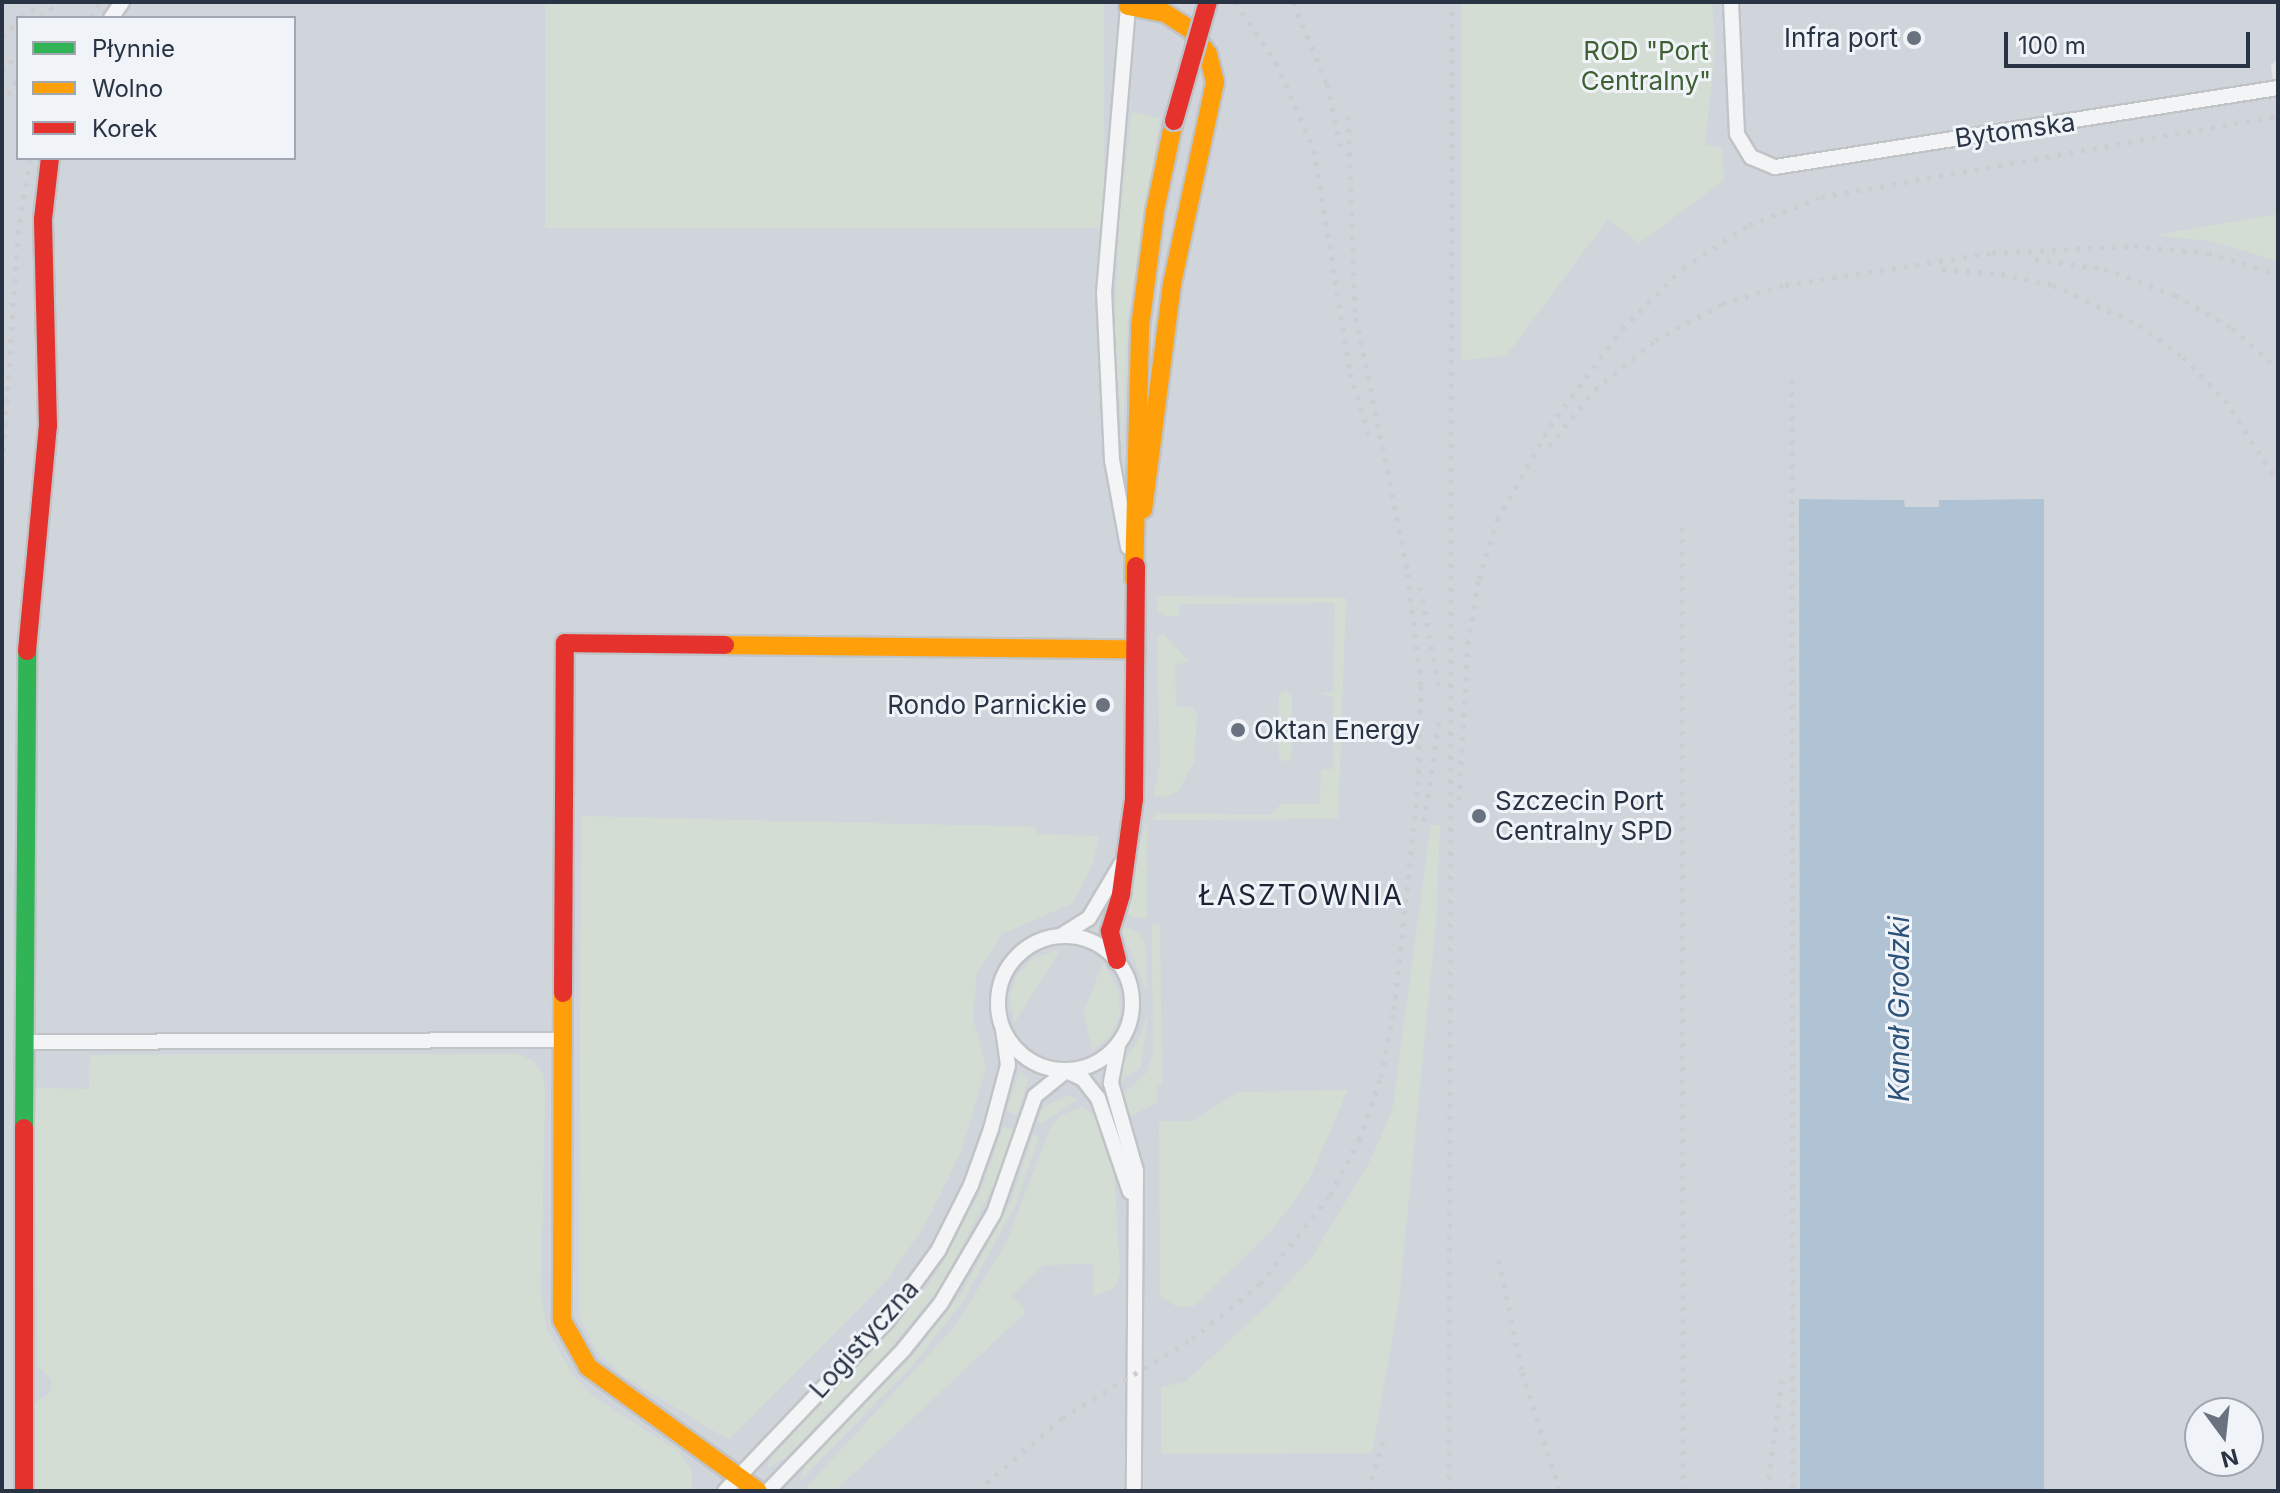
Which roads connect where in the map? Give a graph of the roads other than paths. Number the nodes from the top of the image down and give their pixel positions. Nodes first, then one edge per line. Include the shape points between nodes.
1 (1208, 2) edge
2 (1731, 2) edge
3 (1128, 4) edge
4 (2278, 88) edge
5 (50, 160) edge
6 (1134, 579) junction
7 (1134, 649) junction
8 (1128, 845) junction
9 (1058, 936) junction
10 (1117, 960) junction
11 (1003, 1030) junction
12 (560, 1040) junction
13 (24, 1042) junction
14 (1118, 1046) junction
15 (1066, 1071) junction
16 (1134, 1213) junction
17 (731, 1484) edge
18 (24, 1491) edge
19 (758, 1491) edge
20 (768, 1491) edge
21 (1134, 1491) edge

1 - 6 street, bridge via 1174,121 1141,308
2 - 4 street, Bytomska via 1736,131 1754,159 1784,167
3 - 6 street via 1104,293 1112,460
3 - 6 street via 1161,11 1191,30 1208,54 1215,82 1165,325
5 - 13 street via 43,219 48,426 24,685
6 - 7 street
7 - 8 street via 1134,794
7 - 12 street via 565,643
8 - 9 street via 1092,915
8 - 10 street via 1110,931
9 - 10 street via 1090,941
9 - 11 street via 1027,948 1005,972 997,1004
10 - 14 street via 1132,1003
11 - 15 street via 1028,1060
11 - 17 street, Logistyczna via 1008,1065 987,1143 938,1251 886,1322
12 - 13 street
12 - 17 street via 560,1305 567,1336 604,1381
13 - 18 street
14 - 15 street via 1092,1065
14 - 16 street via 1110,1080 1135,1159
15 - 16 street via 1083,1079 1102,1107 1119,1148
15 - 20 street, Logistyczna via 1035,1096 994,1213 941,1303
16 - 21 street
17 - 19 street

